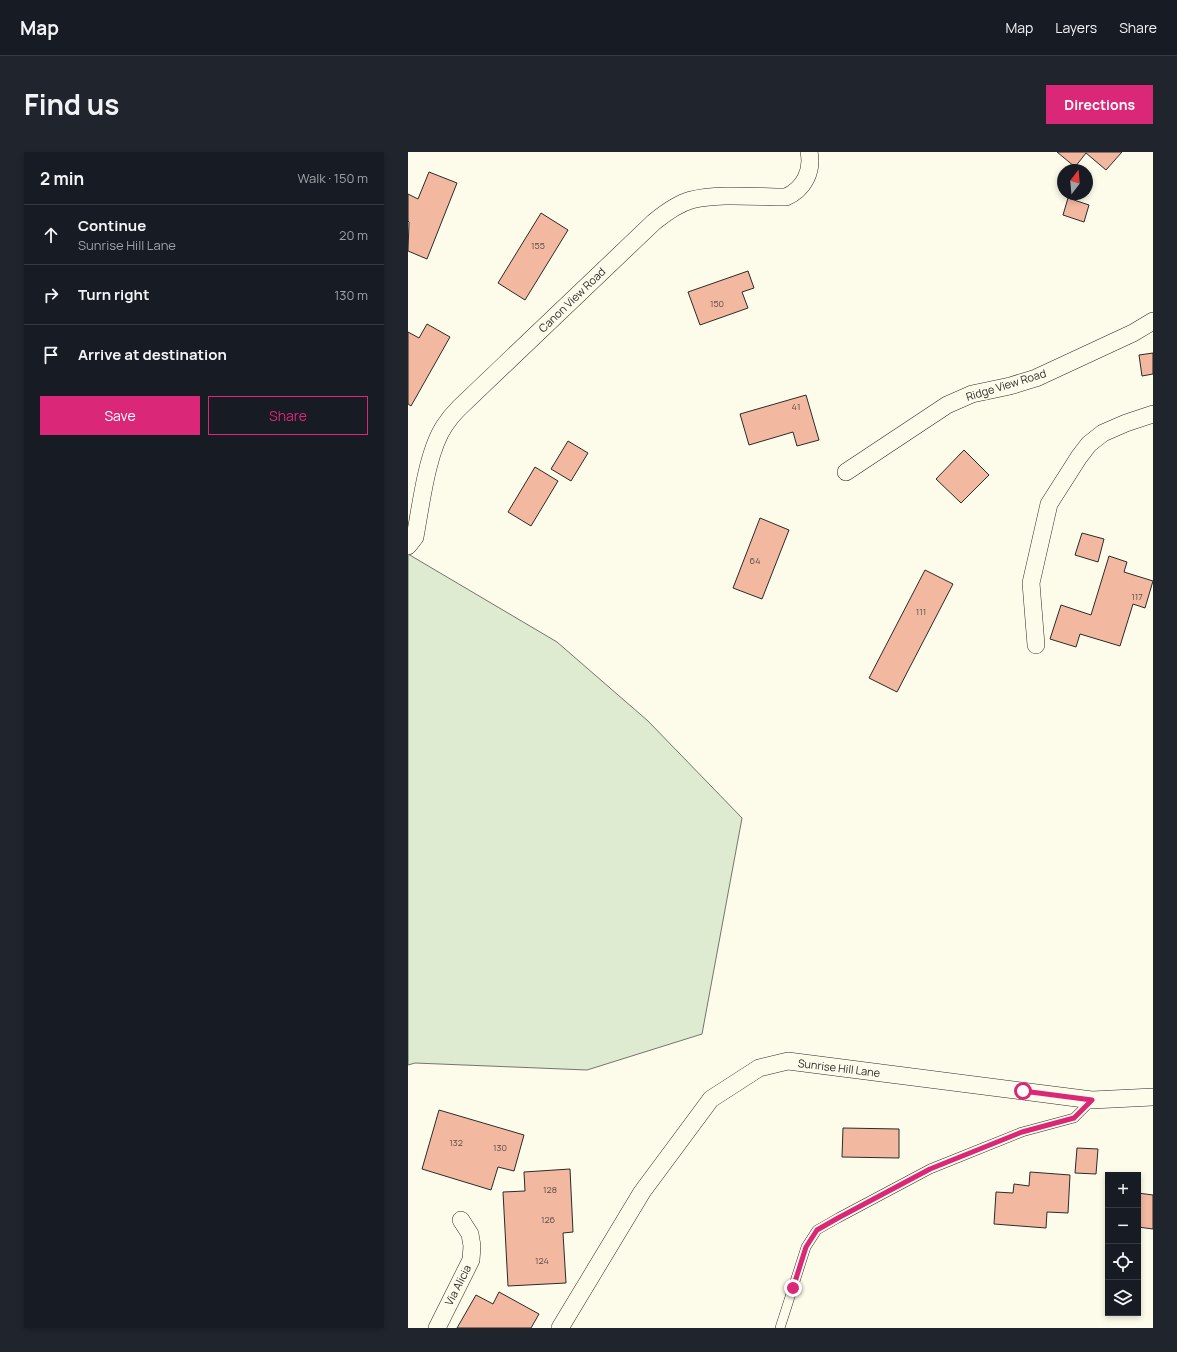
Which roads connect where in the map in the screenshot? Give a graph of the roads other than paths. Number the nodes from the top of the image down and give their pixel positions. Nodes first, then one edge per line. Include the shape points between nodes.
1 (809, 152) edge
2 (1153, 321) edge
3 (1153, 414) edge
4 (846, 472) dead end
5 (412, 542) edge
6 (1036, 645) dead end
7 (1153, 1097) edge
8 (1092, 1100) junction
9 (461, 1220) dead end
10 (437, 1328) edge
11 (560, 1328) edge
12 (780, 1328) edge

1 - 5 street, Canon View Road via 809,174 802,186 792,195 710,196 671,209 654,222 459,408 445,425 435,445
2 - 4 street, Ridge View Road via 1133,333 1036,378 972,394 946,405
3 - 6 street via 1103,433 1089,444 1049,504 1031,583
7 - 8 street, Sunrise Hill Lane
8 - 11 street, Sunrise Hill Lane via 788,1061 759,1068 711,1099 642,1192
8 - 12 lane via 1074,1118 1022,1132 930,1169 817,1230 806,1247
9 - 10 street, Via Alicia via 470,1234 471,1260

